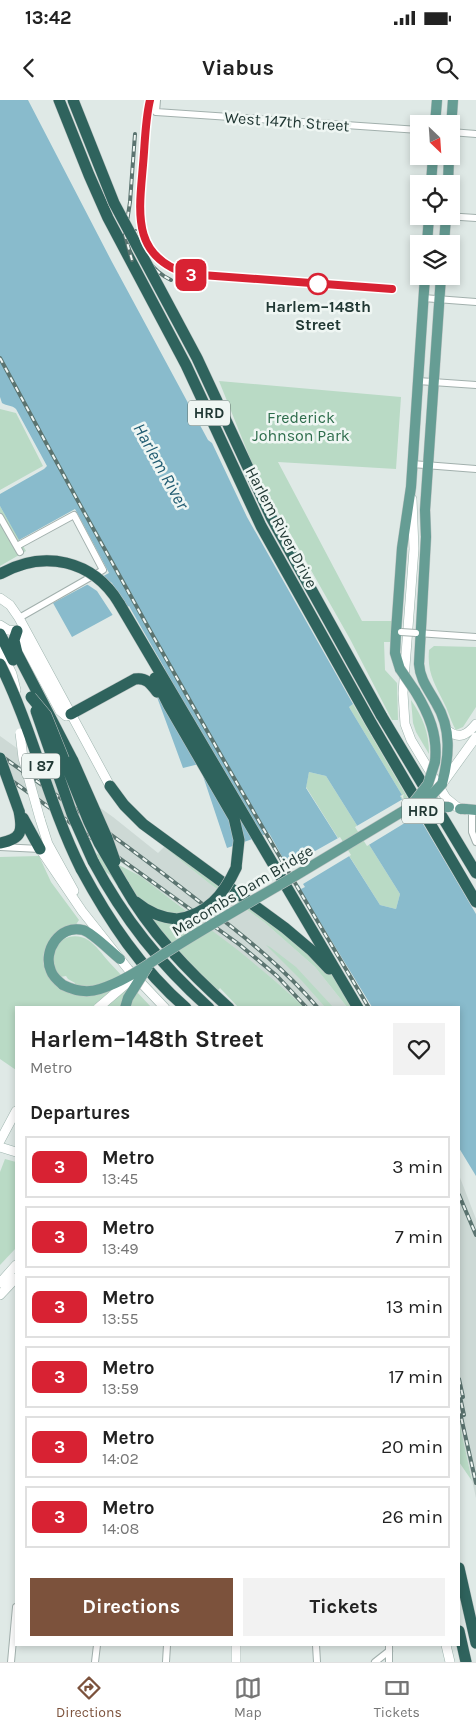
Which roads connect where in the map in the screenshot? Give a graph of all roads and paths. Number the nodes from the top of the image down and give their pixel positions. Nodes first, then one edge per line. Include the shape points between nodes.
1 (59, 100) edge
2 (73, 100) edge
3 (157, 100) edge
4 (437, 100) edge
5 (453, 100) edge
6 (436, 115) edge
7 (452, 115) edge
8 (410, 129) edge
9 (460, 133) edge
10 (476, 134) edge
11 (460, 217) edge
12 (476, 218) edge
13 (424, 285) edge
14 (441, 285) edge
15 (423, 298) junction
16 (440, 299) junction
17 (476, 302) edge
18 (418, 381) junction
19 (434, 382) junction
20 (476, 385) edge
21 (412, 464) junction
22 (428, 465) junction
23 (476, 469) edge
24 (411, 487) junction
25 (425, 510) junction
26 (0, 517) edge
27 (402, 548) junction
28 (414, 549) junction
29 (0, 574) edge
30 (0, 582) edge
31 (0, 598) edge
32 (19, 618) junction
33 (0, 625) edge
34 (21, 629) junction
35 (398, 632) junction
36 (418, 633) junction
37 (0, 634) edge
38 (476, 637) edge
39 (0, 648) edge
40 (0, 664) edge
41 (31, 698) junction
42 (169, 706) junction
43 (72, 714) junction
44 (476, 724) edge
45 (446, 730) junction
46 (476, 737) edge
47 (0, 758) edge
48 (435, 762) junction
49 (444, 780) junction
50 (110, 786) joint
51 (431, 801) junction
52 (449, 807) junction
53 (410, 808) junction
54 (475, 810) edge
55 (444, 822) junction
56 (24, 826) junction
57 (0, 842) edge
58 (476, 842) edge
59 (0, 847) edge
60 (40, 849) junction
61 (476, 857) edge
62 (476, 873) edge
63 (123, 884) junction
64 (131, 898) junction
65 (476, 902) edge
66 (96, 928) junction
67 (170, 950) junction
68 (120, 959) junction
69 (148, 966) junction
70 (348, 991) junction
71 (100, 1006) edge
72 (126, 1006) edge
73 (163, 1006) edge
74 (184, 1006) edge
75 (207, 1006) edge
76 (227, 1006) edge
77 (357, 1006) edge
78 (15, 1113) edge
79 (1, 1139) edge
80 (15, 1151) edge
81 (15, 1266) edge
82 (15, 1279) edge
83 (0, 1283) edge
84 (0, 1295) edge
85 (460, 1572) edge
86 (15, 1619) edge
87 (460, 1635) edge
88 (476, 1643) edge
89 (97, 1646) edge
90 (167, 1646) edge
91 (236, 1646) edge
92 (316, 1646) edge
93 (446, 1646) edge
94 (389, 1648) edge
95 (11, 1662) edge
96 (95, 1662) edge
97 (166, 1662) edge
98 (236, 1662) edge
99 (317, 1662) edge
100 (375, 1662) edge
101 (389, 1662) edge
102 (450, 1662) edge
103 (466, 1662) edge

1 - 65 highway, Harlem River Drive / HRD via 108,218 186,365 261,526
2 - 55 highway, Harlem River Drive / HRD, bridge via 114,202 197,358 271,517
3 - 8 street, West 147th Street via 156,112
4 - 6 main road
5 - 7 main road
9 - 10 street
11 - 12 street
13 - 15 main road
14 - 16 main road
15 - 16 street
15 - 18 main road
16 - 17 street
16 - 19 main road
18 - 19 street
18 - 21 main road
19 - 20 street
19 - 22 main road
21 - 22 street
21 - 24 main road
22 - 23 street
22 - 25 main road
24 - 27 main road
24 - 28 main road
25 - 28 main road
25 - 36 main road via 426,537
26 - 32 street via 18,549 74,515 103,570
27 - 28 main road
27 - 35 main road
28 - 54 main road via 403,693 405,724 411,740 447,799 457,807
29 - 70 highway, bridge via 24,564 57,561 88,571 110,590
30 - 42 highway via 20,572 44,567 70,571 92,582 111,603
31 - 32 main road
32 - 34 main road
33 - 34 main road via 8,630
34 - 43 main road via 60,711 66,716
34 - 63 highway, bridge via 14,640 17,654 74,761
35 - 36 street, bridge
35 - 48 main road, bridge via 395,653 400,669 433,725
36 - 38 street
36 - 45 main road via 420,674 440,710
37 - 41 highway, I 87
39 - 66 main road, bridge via 14,680 24,758 48,844
40 - 74 highway, I 87, bridge via 81,869 131,950
41 - 63 highway, bridge via 46,715 99,843
41 - 75 highway, I 87, bridge via 72,814 93,861 140,936 166,967
42 - 43 highway via 150,683 135,679
42 - 64 highway, bridge via 231,811 239,832 238,860 224,891 207,908 193,916 163,917
43 - 50 main road
44 - 45 main road via 464,735 454,735
45 - 49 main road via 448,753
46 - 49 main road
47 - 56 highway, bridge
48 - 51 main road, bridge
48 - 53 main road, bridge via 428,784
49 - 51 main road, bridge
49 - 52 main road via 444,797
50 - 70 highway via 143,824 302,942
51 - 52 main road, bridge
51 - 53 main road, Macombs Dam Bridge, bridge
52 - 54 main road, bridge
53 - 67 main road, Macombs Dam Bridge, bridge
54 - 58 street via 471,827
55 - 61 highway
55 - 62 highway, Harlem River Drive / HRD
56 - 57 highway via 16,838
56 - 60 highway
59 - 60 street
60 - 66 main road
63 - 64 highway
64 - 67 highway
66 - 68 main road
67 - 69 main road, Macombs Dam Bridge, bridge
67 - 76 highway
68 - 69 main road, bridge via 79,929 66,932 54,941 48,957 50,970 56,979 63,986 78,991 111,985
68 - 73 main road
69 - 71 main road, Macombs Dam Bridge, bridge
69 - 72 main road, bridge
70 - 77 highway
78 - 79 main road
79 - 80 main road
81 - 83 main road
82 - 84 main road
85 - 88 highway
86 - 95 street
87 - 103 highway
89 - 96 street
90 - 97 street
91 - 98 main road
92 - 99 street
93 - 102 main road
94 - 100 street
94 - 101 street

